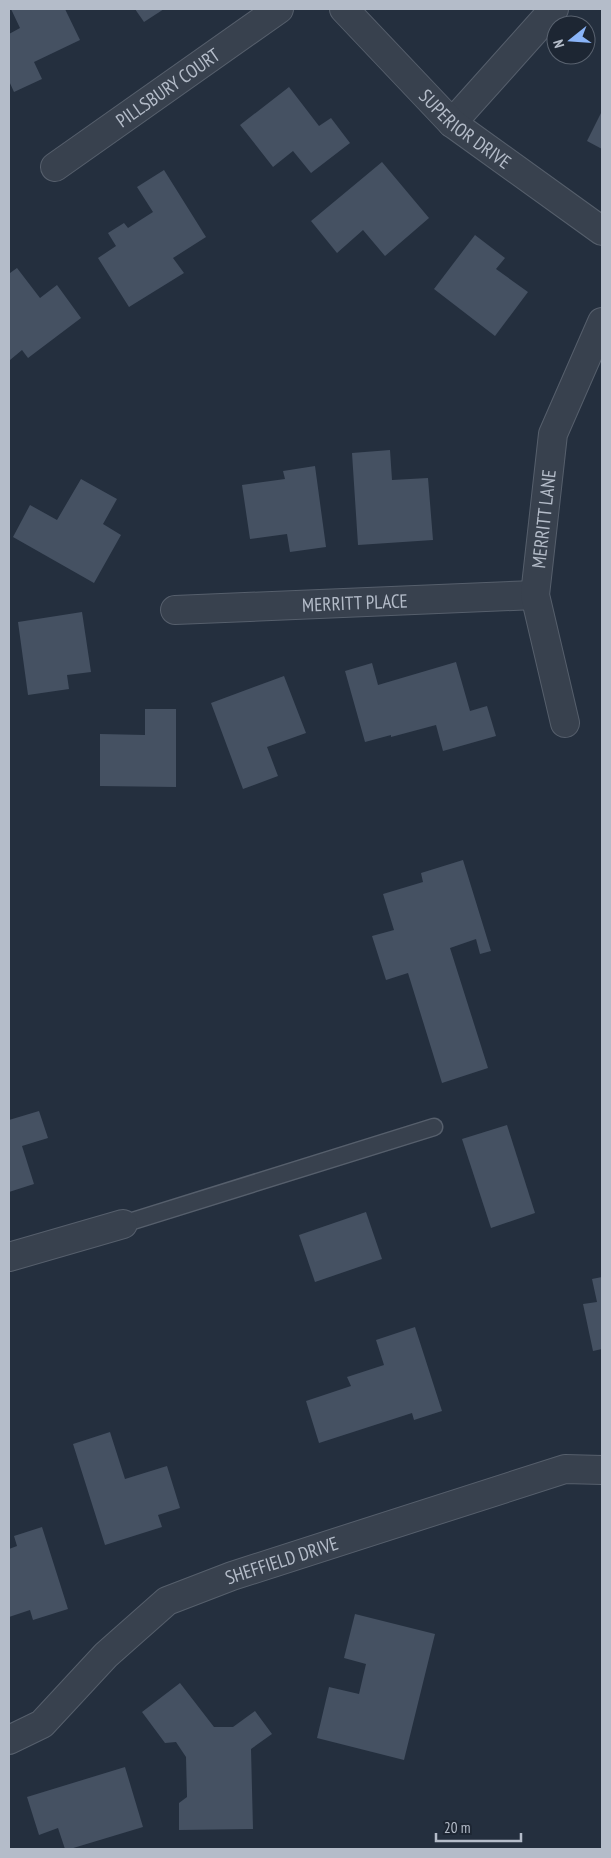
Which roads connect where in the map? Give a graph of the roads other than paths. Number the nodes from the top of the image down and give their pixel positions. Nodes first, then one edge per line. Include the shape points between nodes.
1 (279, 9) edge
2 (344, 9) edge
3 (554, 9) edge
4 (452, 124) junction
5 (55, 167) dead end
6 (602, 232) edge
7 (602, 322) edge
8 (535, 595) junction
9 (175, 610) dead end
10 (565, 723) dead end
11 (434, 1127) dead end
12 (123, 1224) joint
13 (9, 1257) edge
14 (602, 1470) edge
15 (9, 1740) edge

1 - 5 street, PILLSBURY COURT
2 - 4 street, SUPERIOR DRIVE
3 - 4 street
4 - 6 street, SUPERIOR DRIVE
7 - 8 street, MERRITT LANE via 553,434
8 - 9 street, MERRITT PLACE
8 - 10 street, MERRITT LANE
11 - 12 lane
12 - 13 street
14 - 15 street, SHEFFIELD DRIVE via 565,1469 232,1576 167,1601 106,1655 42,1724

